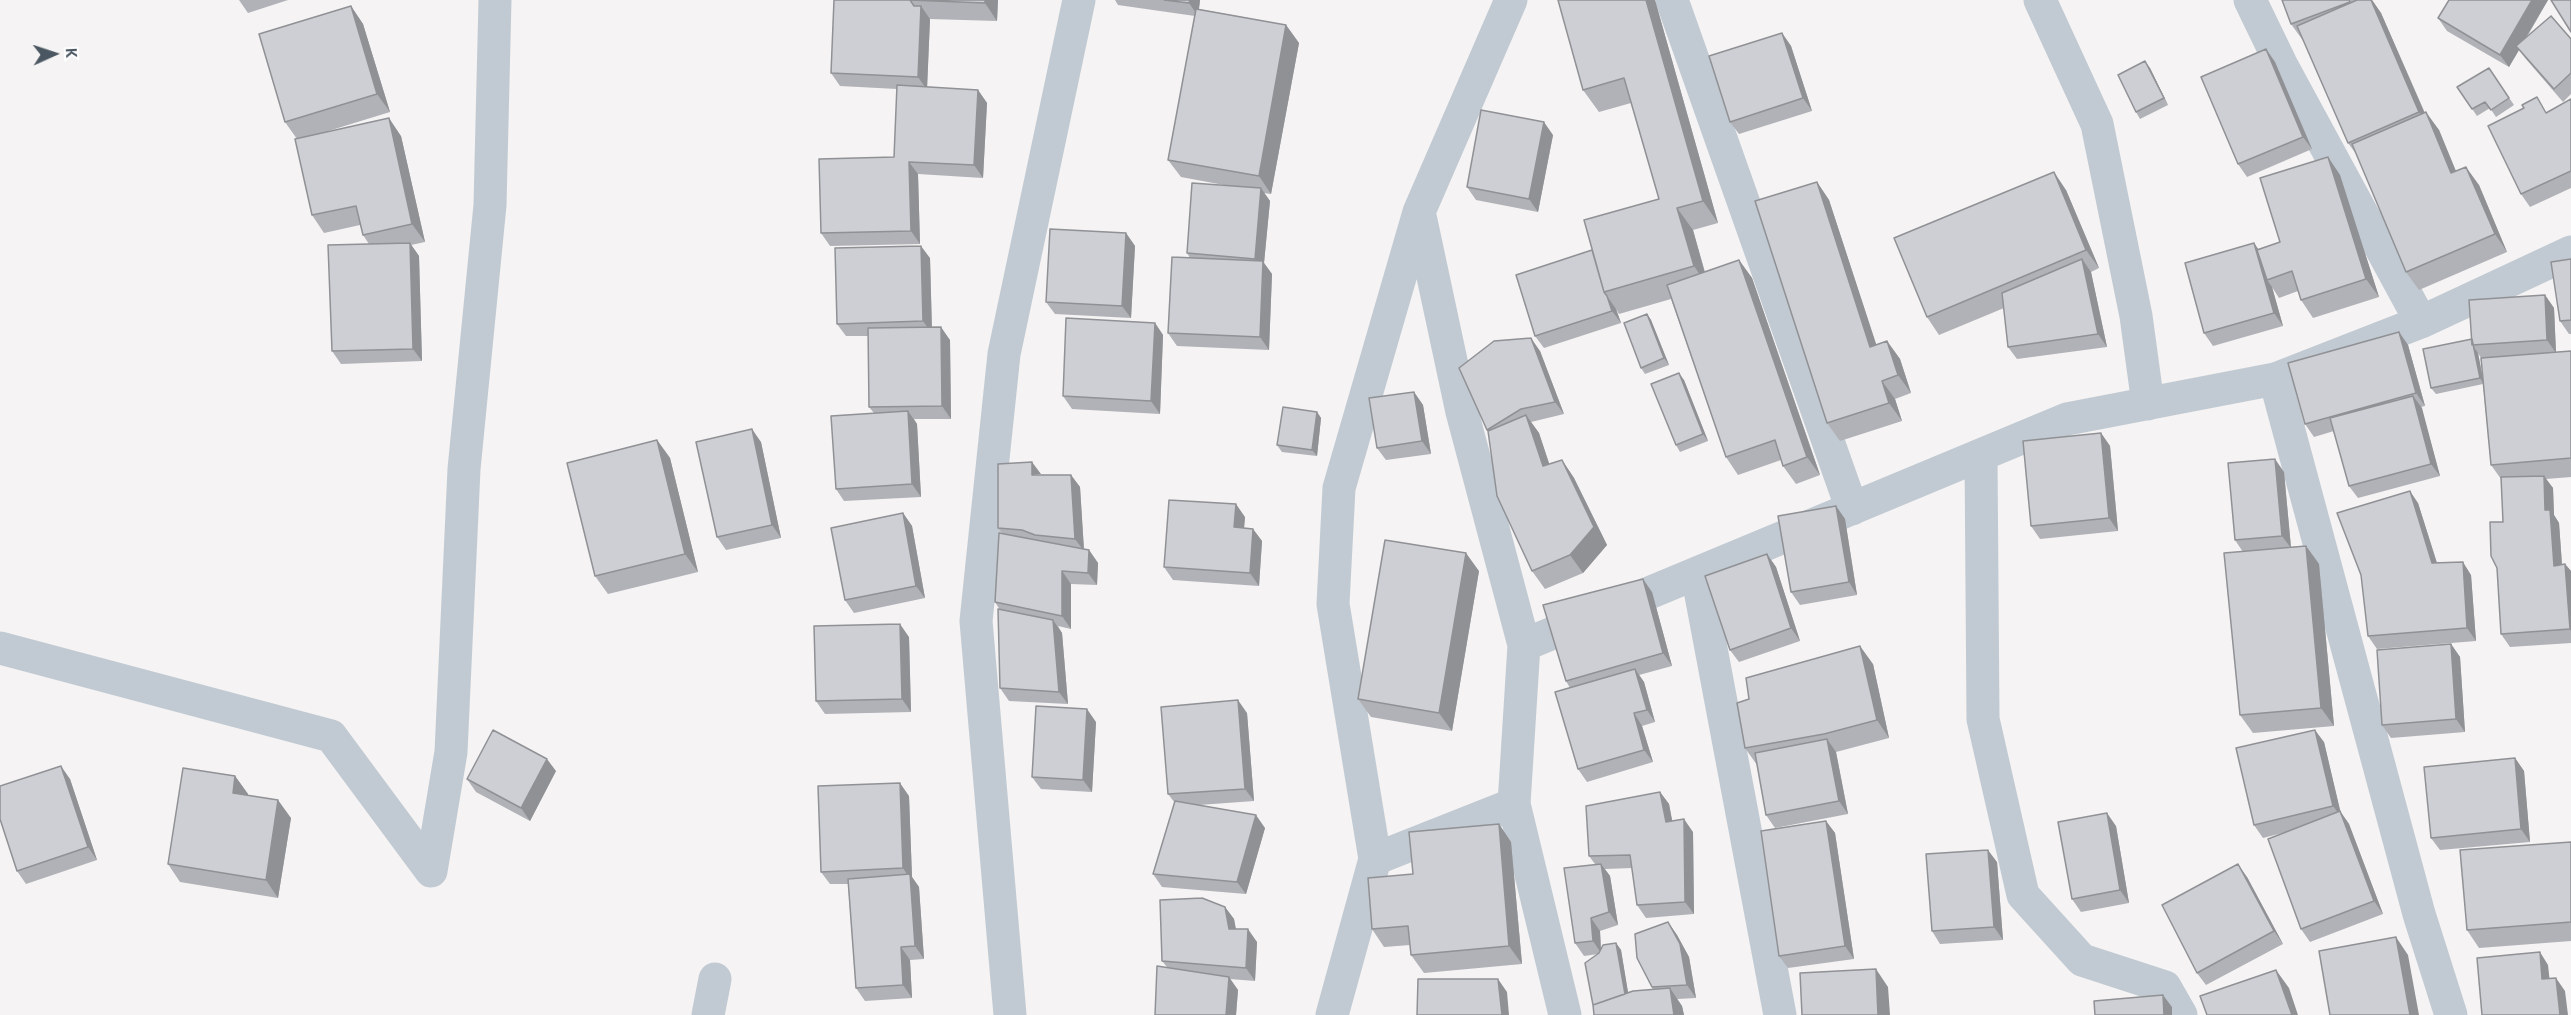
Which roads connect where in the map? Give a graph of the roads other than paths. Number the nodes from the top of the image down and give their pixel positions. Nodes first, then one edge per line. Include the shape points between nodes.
1 (495, 0) edge
2 (1079, 0) edge
3 (1672, 0) edge
4 (2040, 0) edge
5 (2250, 0) edge
6 (1506, 4) edge
7 (1419, 212) junction
8 (2571, 252) edge
9 (2421, 322) junction
10 (2275, 379) junction
11 (2148, 404) junction
12 (1981, 455) junction
13 (1852, 509) junction
14 (1697, 574) junction
15 (1524, 645) junction
16 (0, 648) edge
17 (1514, 804) junction
18 (1375, 859) junction
19 (715, 979) dead end
20 (708, 1015) edge
21 (1010, 1015) edge
22 (1332, 1015) edge
23 (1565, 1015) edge
24 (1780, 1015) edge
25 (2181, 1015) edge
26 (2451, 1015) edge

1 - 16 street via 490,205 464,469 451,752 431,871 331,736
2 - 21 street via 1004,354 976,621
3 - 13 street
4 - 11 street via 2097,124 2136,316
5 - 9 street
6 - 7 street
7 - 15 street via 1462,412
7 - 18 street via 1339,488 1333,604
8 - 9 street
9 - 10 street
10 - 11 street
10 - 26 street via 2419,914
11 - 12 street via 2067,419
12 - 13 street
12 - 25 street via 1983,719 2023,895 2082,960 2165,987
13 - 14 street
14 - 15 street
14 - 24 street
15 - 17 street
17 - 18 street
17 - 23 street
18 - 22 street
19 - 20 street

